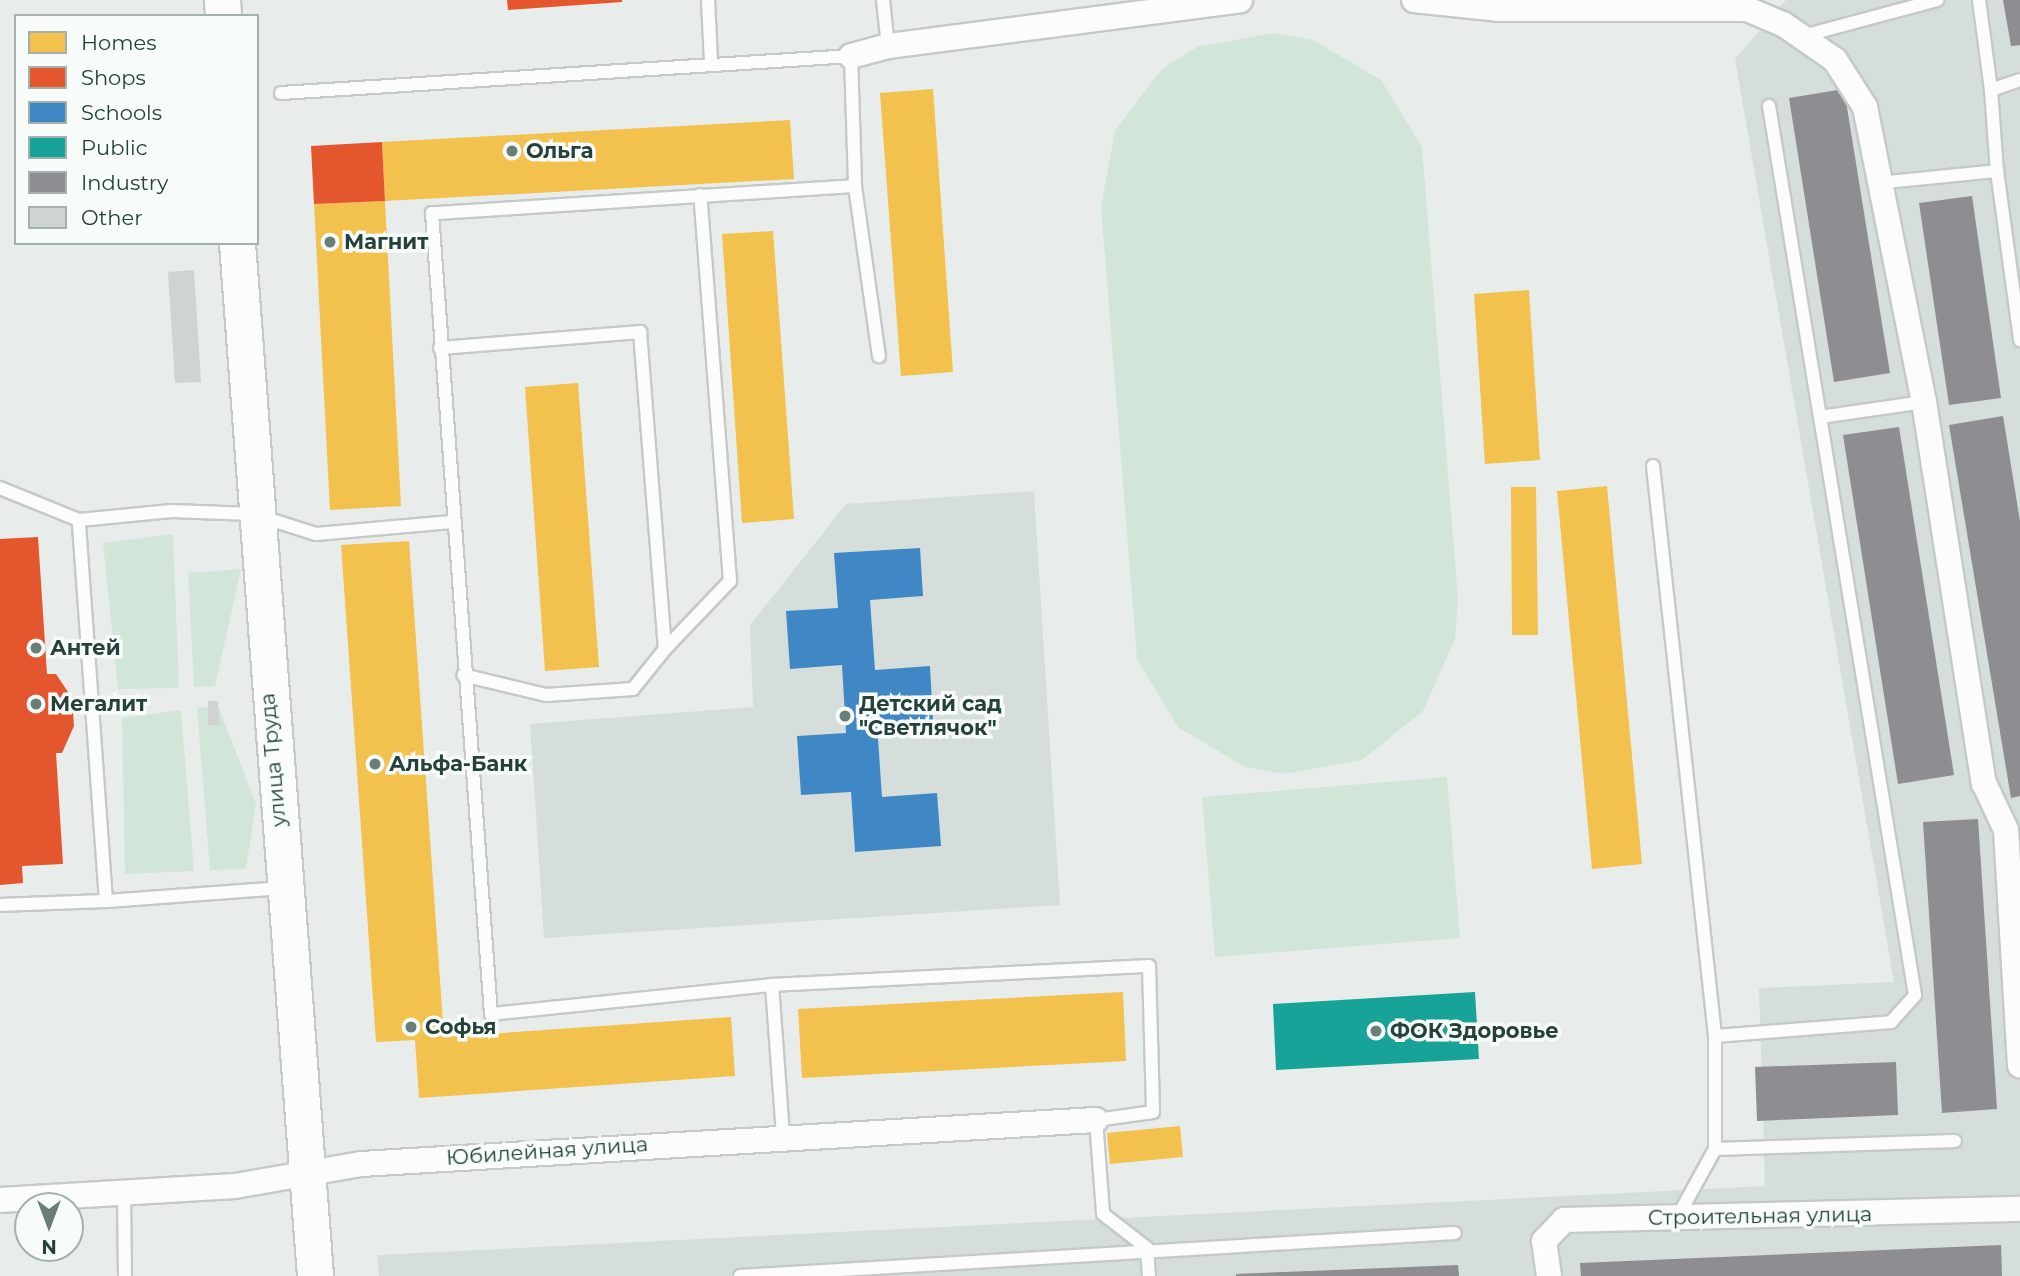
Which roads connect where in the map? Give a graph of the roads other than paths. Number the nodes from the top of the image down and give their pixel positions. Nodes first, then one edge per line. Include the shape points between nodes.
1 (708, 0) edge
2 (883, 0) edge
3 (1240, 0) edge
4 (1414, 0) edge
5 (1937, 0) edge
6 (1979, 0) edge
7 (1803, 36) junction
8 (888, 46) junction
9 (851, 56) junction
10 (711, 62) junction
11 (2020, 80) edge
12 (1991, 90) junction
13 (281, 93) dead end
14 (1769, 106) dead end
15 (1997, 171) junction
16 (1877, 183) junction
17 (855, 187) junction
18 (700, 195) junction
19 (237, 245) edge
20 (2020, 340) edge
21 (440, 348) junction
22 (879, 356) dead end
23 (1924, 402) junction
24 (1819, 417) junction
25 (1653, 466) dead end
26 (0, 488) edge
27 (253, 514) junction
28 (79, 520) junction
29 (451, 522) junction
30 (665, 649) junction
31 (463, 676) junction
32 (2013, 829) edge
33 (284, 888) junction
34 (106, 901) junction
35 (0, 905) edge
36 (772, 985) junction
37 (1715, 1036) junction
38 (2020, 1066) edge
39 (1096, 1120) junction
40 (783, 1134) junction
41 (1955, 1141) dead end
42 (1715, 1149) junction
43 (305, 1173) junction
44 (124, 1194) junction
45 (0, 1200) edge
46 (2020, 1209) edge
47 (1677, 1218) junction
48 (1455, 1233) dead end
49 (1147, 1248) junction
50 (125, 1276) edge
51 (315, 1276) edge
52 (740, 1276) edge
53 (1149, 1276) edge
54 (1549, 1276) edge

1 - 10 lane
2 - 8 lane
3 - 8 street
4 - 7 street via 1498,9 1747,9
5 - 7 lane
6 - 12 lane
7 - 16 street via 1835,60 1865,107
8 - 9 street
9 - 10 lane
9 - 17 lane
10 - 13 lane
11 - 12 lane
12 - 15 lane
14 - 24 lane
15 - 16 lane
15 - 20 lane
16 - 23 street
17 - 18 lane
17 - 22 lane
18 - 21 lane via 432,213
18 - 30 lane via 730,581
19 - 27 street, улица Труда
21 - 29 lane
21 - 30 lane via 640,332
23 - 24 lane
23 - 32 street via 1984,783
24 - 37 lane via 1914,995 1891,1022
25 - 37 lane
26 - 28 lane
27 - 28 lane via 172,511
27 - 29 lane via 316,534
27 - 33 street, улица Труда
28 - 34 lane
29 - 31 lane
30 - 31 lane via 633,689 546,695
31 - 36 lane via 491,1014
32 - 38 street
33 - 34 lane
33 - 43 street, улица Труда
34 - 35 lane
36 - 39 lane via 1149,966 1153,1112
36 - 40 lane
37 - 42 lane
39 - 40 street, Юбилейная улица
39 - 49 lane via 1103,1214
40 - 43 street, Юбилейная улица
41 - 42 lane
42 - 47 lane
43 - 44 street, Юбилейная улица
43 - 51 street, улица Труда
44 - 45 street, Юбилейная улица
44 - 50 lane
46 - 47 street, Строительная улица
47 - 54 street, Строительная улица via 1564,1220 1544,1241
48 - 49 lane
49 - 52 lane
49 - 53 lane

